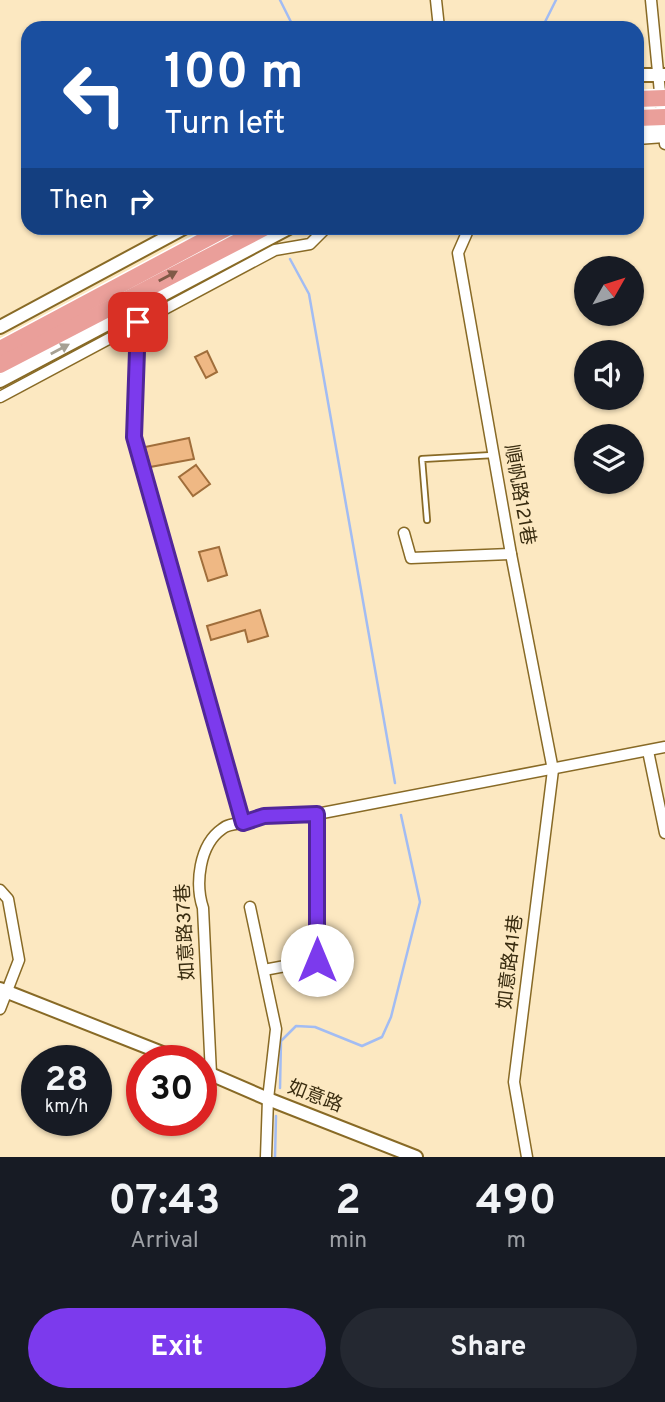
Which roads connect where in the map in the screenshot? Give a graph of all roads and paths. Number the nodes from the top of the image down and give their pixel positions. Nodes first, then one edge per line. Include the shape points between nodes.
1 (436, 0) edge
2 (651, 0) edge
3 (438, 21) edge
4 (661, 74) edge
5 (665, 97) edge
6 (644, 98) edge
7 (644, 122) edge
8 (644, 130) edge
9 (665, 132) edge
10 (644, 137) edge
11 (171, 235) edge
12 (214, 235) edge
13 (251, 235) edge
14 (276, 235) edge
15 (319, 235) edge
16 (466, 235) edge
17 (138, 322) junction
18 (0, 327) edge
19 (0, 349) edge
20 (0, 365) edge
21 (0, 380) edge
22 (0, 397) edge
23 (494, 455) junction
24 (427, 520) dead end
25 (404, 533) dead end
26 (511, 554) junction
27 (665, 747) edge
28 (648, 751) junction
29 (553, 770) junction
30 (317, 814) junction
31 (243, 823) junction
32 (665, 833) edge
33 (0, 890) edge
34 (250, 907) dead end
35 (264, 970) junction
36 (3, 990) edge
37 (0, 1009) edge
38 (142, 1045) edge
39 (206, 1045) edge
40 (217, 1077) edge
41 (268, 1099) junction
42 (266, 1157) edge
43 (416, 1157) edge
44 (527, 1157) edge

1 - 3 street
2 - 4 street
4 - 9 street
5 - 6 highway, bridge
7 - 9 highway, bridge
8 - 9 street
9 - 10 street
11 - 18 street
12 - 19 highway
20 -> 13 highway
21 -> 14 street
15 - 17 street via 310,244 275,250
16 - 23 street, 順帆路121巷 via 458,253
17 - 22 street
17 - 31 street via 134,437
23 - 24 lane via 422,459
23 - 26 street, 順帆路121巷
25 - 26 street via 411,558
26 - 29 street, 順帆路121巷
27 - 28 street, 如意路37巷
28 - 29 street, 如意路37巷
28 - 32 street
29 - 30 street, 如意路37巷
29 - 44 street, 如意路41巷 via 514,1082
30 - 31 street, 如意路37巷 via 264,816
30 - 35 street via 317,960
31 - 39 street, 如意路37巷 via 224,827 212,838 201,863
33 - 36 street via 8,899 19,960
34 - 35 street
35 - 41 street via 276,1029
36 - 37 street
36 - 38 street
40 - 41 street, 如意路
41 - 42 street
41 - 43 street, 如意路

